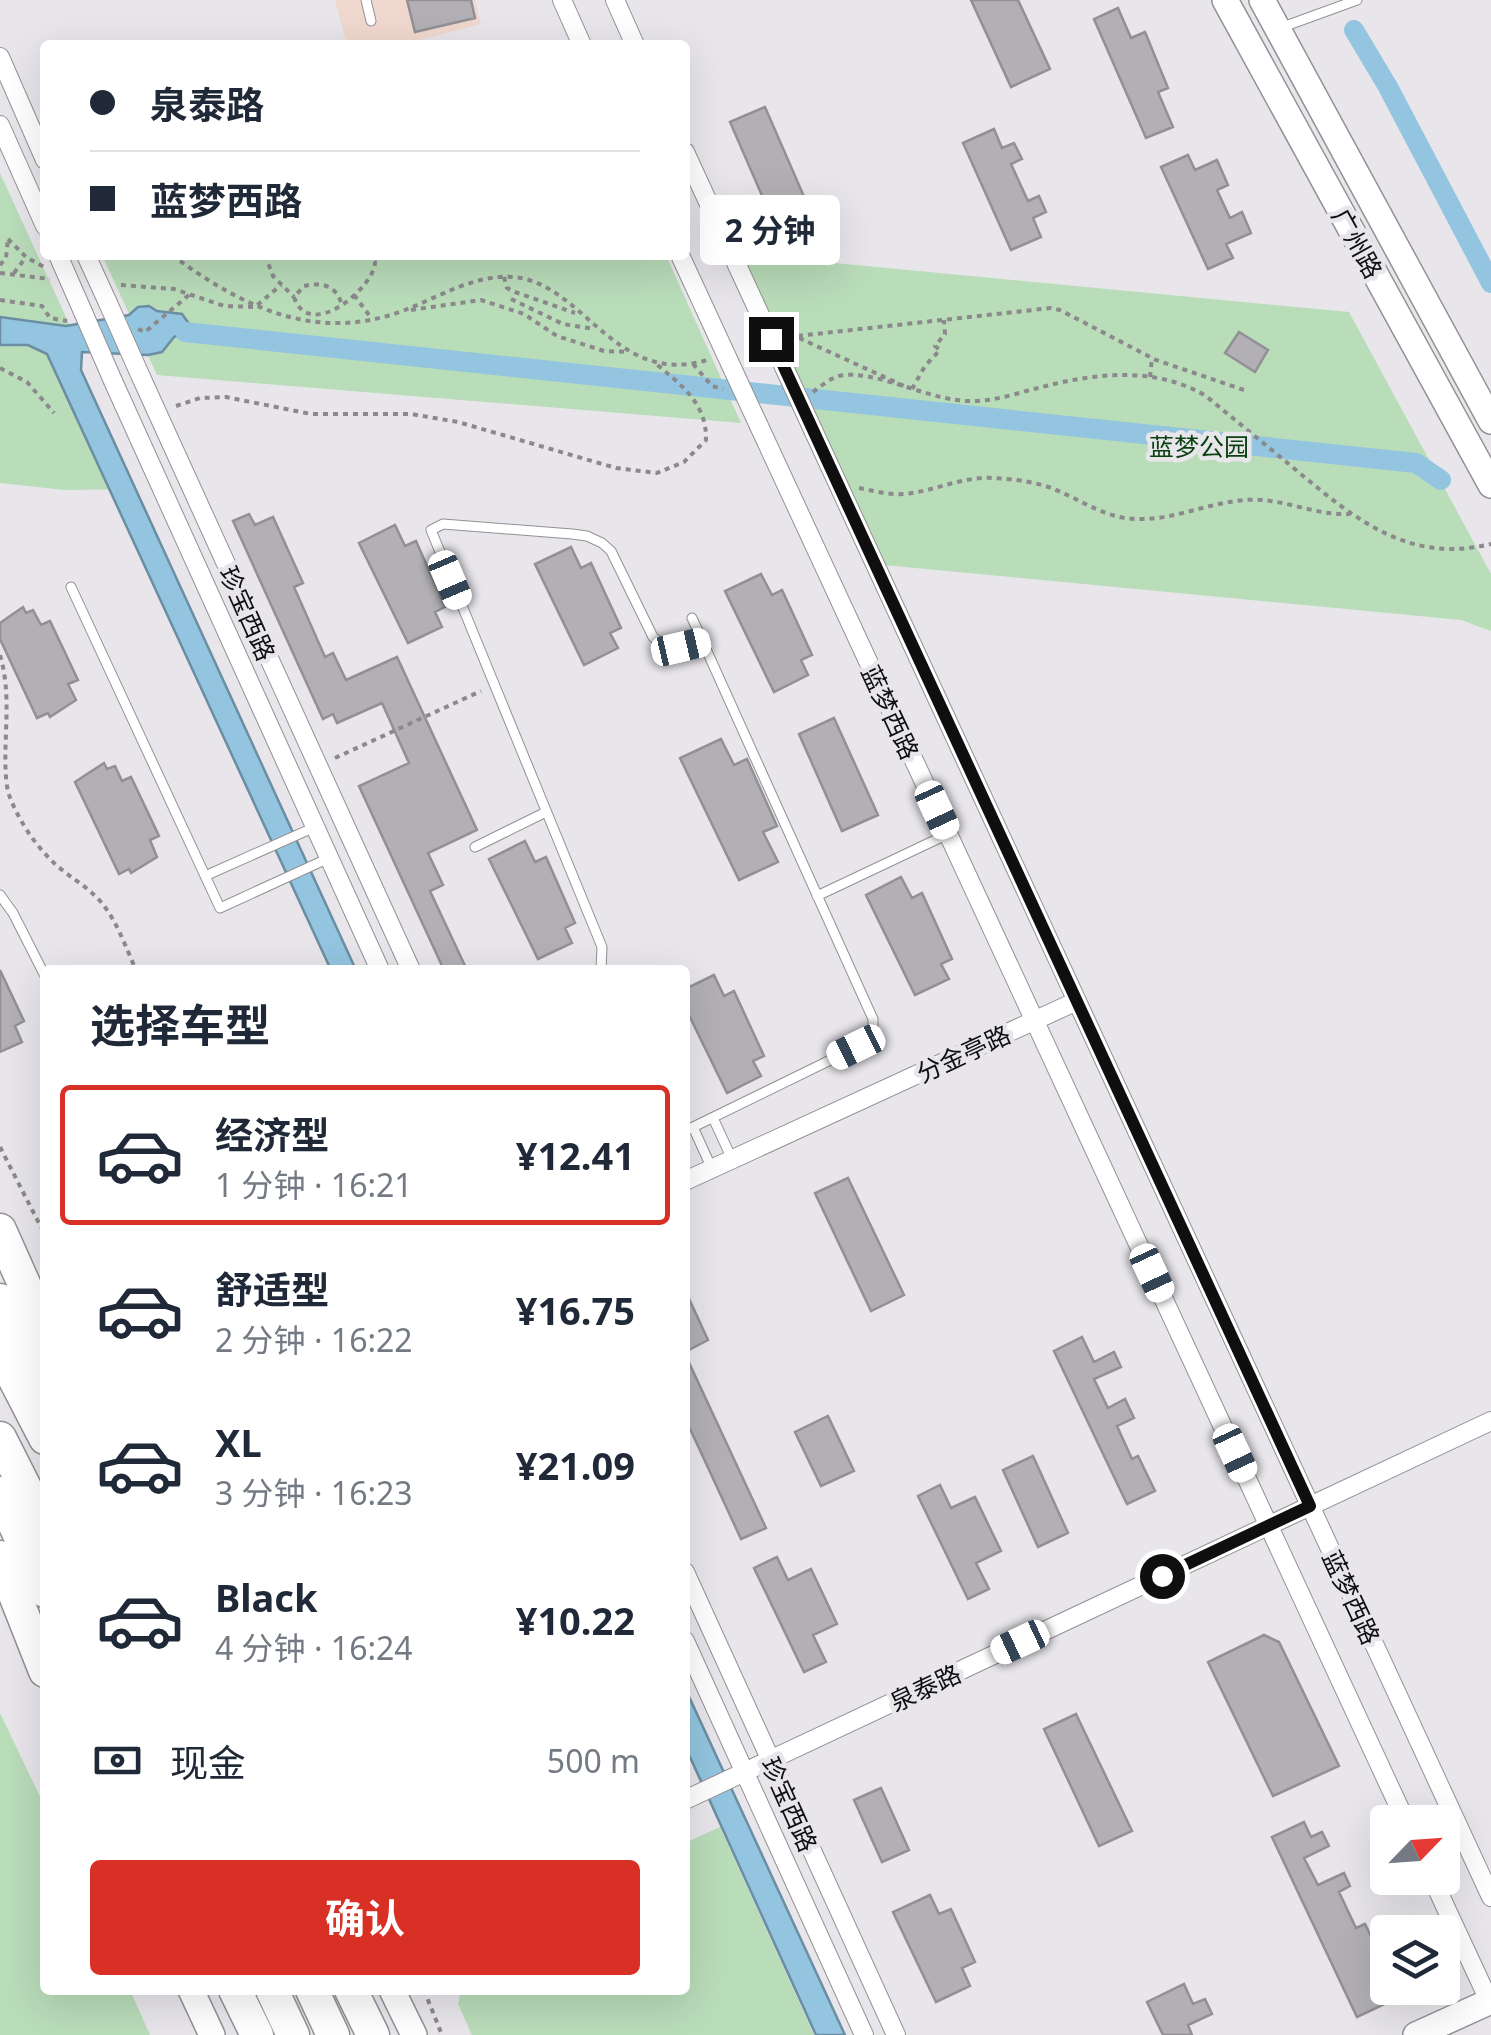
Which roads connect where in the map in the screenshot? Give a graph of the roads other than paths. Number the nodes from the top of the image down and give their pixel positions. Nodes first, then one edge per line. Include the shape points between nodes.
1 (366, 0) edge
2 (562, 0) edge
3 (615, 0) edge
4 (1225, 0) edge
5 (1262, 0) edge
6 (1357, 0) edge
7 (371, 21) dead end
8 (1277, 29) junction
9 (580, 40) edge
10 (634, 40) edge
11 (0, 57) edge
12 (0, 125) edge
13 (40, 149) edge
14 (690, 163) edge
15 (40, 215) edge
16 (60, 260) edge
17 (88, 260) edge
18 (682, 260) edge
19 (1491, 421) edge
20 (1491, 485) edge
21 (72, 587) dead end
22 (692, 618) dead end
23 (702, 642) junction
24 (546, 812) junction
25 (315, 827) junction
26 (948, 834) junction
27 (474, 847) dead end
28 (329, 858) junction
29 (205, 876) junction
30 (0, 894) edge
31 (817, 896) junction
32 (378, 965) edge
33 (409, 965) edge
34 (601, 965) edge
35 (40, 966) edge
36 (1077, 1000) junction
37 (1034, 1020) junction
38 (713, 1118) junction
39 (690, 1129) edge
40 (690, 1131) edge
41 (732, 1159) junction
42 (712, 1169) junction
43 (690, 1179) edge
44 (0, 1218) edge
45 (0, 1230) edge
46 (40, 1290) edge
47 (0, 1300) edge
48 (40, 1320) edge
49 (0, 1351) edge
50 (40, 1376) edge
51 (1491, 1420) edge
52 (40, 1428) edge
53 (0, 1438) edge
54 (0, 1493) edge
55 (1310, 1506) junction
56 (40, 1518) edge
57 (1268, 1525) junction
58 (0, 1557) edge
59 (40, 1580) edge
60 (690, 1583) edge
61 (0, 1589) edge
62 (690, 1652) edge
63 (40, 1661) edge
64 (40, 1665) edge
65 (770, 1760) junction
66 (744, 1772) junction
67 (690, 1798) edge
68 (1398, 1805) edge
69 (1440, 1895) edge
70 (1491, 1897) edge
71 (193, 1995) edge
72 (237, 1995) edge
73 (274, 1995) edge
74 (314, 1995) edge
75 (353, 1995) edge
76 (394, 1995) edge
77 (1490, 2003) edge
78 (212, 2035) edge
79 (256, 2035) edge
80 (293, 2035) edge
81 (333, 2035) edge
82 (373, 2035) edge
83 (414, 2035) edge
84 (864, 2035) edge
85 (896, 2035) edge
86 (1416, 2035) edge

1 - 7 lane
2 - 9 street
3 - 10 street
4 - 20 main road, 广州路
5 - 8 main road, 广州路
6 - 8 lane
8 - 19 main road, 广州路
11 - 13 street
12 - 15 street
14 - 36 street, 蓝梦西路, bridge
16 - 25 street, 珍宝西路, bridge
17 - 33 street, 珍宝西路, bridge
18 - 26 street, 蓝梦西路, bridge via 732,381 759,426
21 - 29 lane
22 - 23 lane
23 - 24 lane via 664,647 653,637 611,551 587,536 442,524 432,530
23 - 31 lane
24 - 27 lane
24 - 34 lane via 602,946
25 - 28 street, 珍宝西路
25 - 29 lane
26 - 31 lane
26 - 37 street, 蓝梦西路
28 - 29 lane via 220,908
28 - 32 street, 珍宝西路
30 - 35 lane
31 - 38 lane via 874,1032
36 - 37 street, 分金亭路
36 - 55 street, 蓝梦西路
37 - 41 street, 分金亭路
37 - 57 street, 蓝梦西路
38 - 39 lane
38 - 41 lane
40 - 42 lane
41 - 42 street, 分金亭路
42 - 43 street, 分金亭路
44 - 46 main road
45 - 48 highway
47 - 50 highway
49 - 52 highway
51 - 55 street, 泉泰路
53 - 56 highway
54 - 59 highway
55 - 57 street, 泉泰路
55 - 70 street, 蓝梦西路
57 - 65 street, 泉泰路
57 - 68 street, 蓝梦西路
58 - 63 highway
60 - 65 street, 珍宝西路
61 - 64 main road
62 - 66 street, 珍宝西路
65 - 66 street, 泉泰路
65 - 85 street, 珍宝西路
66 - 67 street, 泉泰路
66 - 84 street, 珍宝西路
69 - 77 street
71 - 78 main road
72 - 79 highway
73 - 80 highway
74 - 81 highway
75 - 82 highway
76 - 83 main road
77 - 86 main road

